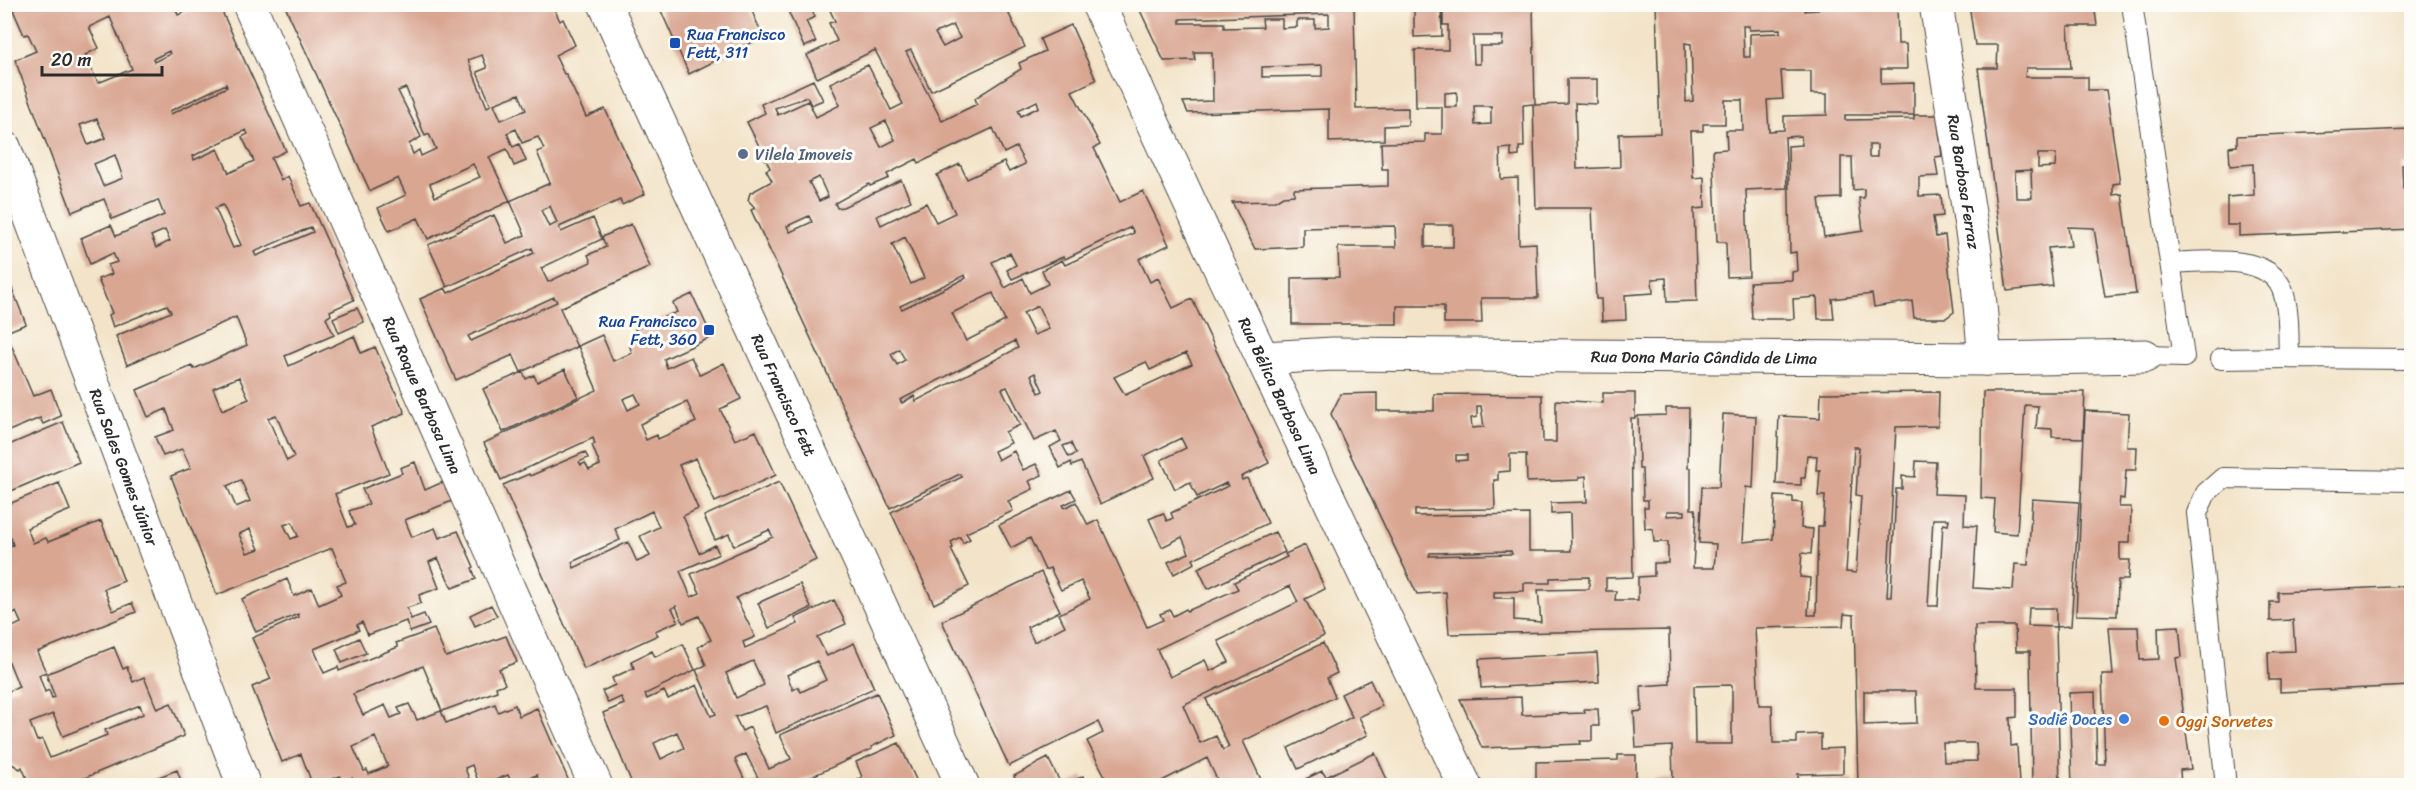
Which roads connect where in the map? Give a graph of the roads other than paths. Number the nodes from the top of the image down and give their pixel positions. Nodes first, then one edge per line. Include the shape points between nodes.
1 (249, 4) edge
2 (605, 4) edge
3 (1098, 4) edge
4 (1936, 4) edge
5 (2132, 4) edge
6 (4, 147) edge
7 (2170, 263) junction
8 (2145, 356) joint
9 (1263, 358) junction
10 (2289, 358) junction
11 (1985, 359) junction
12 (2222, 359) dead end
13 (2412, 359) edge
14 (2412, 481) edge
15 (244, 786) edge
16 (596, 786) edge
17 (963, 786) edge
18 (1465, 786) edge
19 (2226, 786) edge

1 - 16 street, Rua Roque Barbosa Lima
2 - 17 street, Rua Francisco Fett
3 - 9 street, Rua Bélica Barbosa Lima
4 - 11 street, Rua Barbosa Ferraz via 1975,250
5 - 7 lane
6 - 15 street, Rua Sales Gomes Júnior
7 - 8 lane via 2184,357
7 - 10 lane via 2238,261 2264,270 2281,286 2287,312
8 - 11 street, Rua Dona Maria Cândida de Lima
9 - 11 street, Rua Dona Maria Cândida de Lima via 1345,354
9 - 18 street, Rua Bélica Barbosa Lima
10 - 12 lane
10 - 13 lane
14 - 19 lane via 2223,478 2206,493 2197,513

